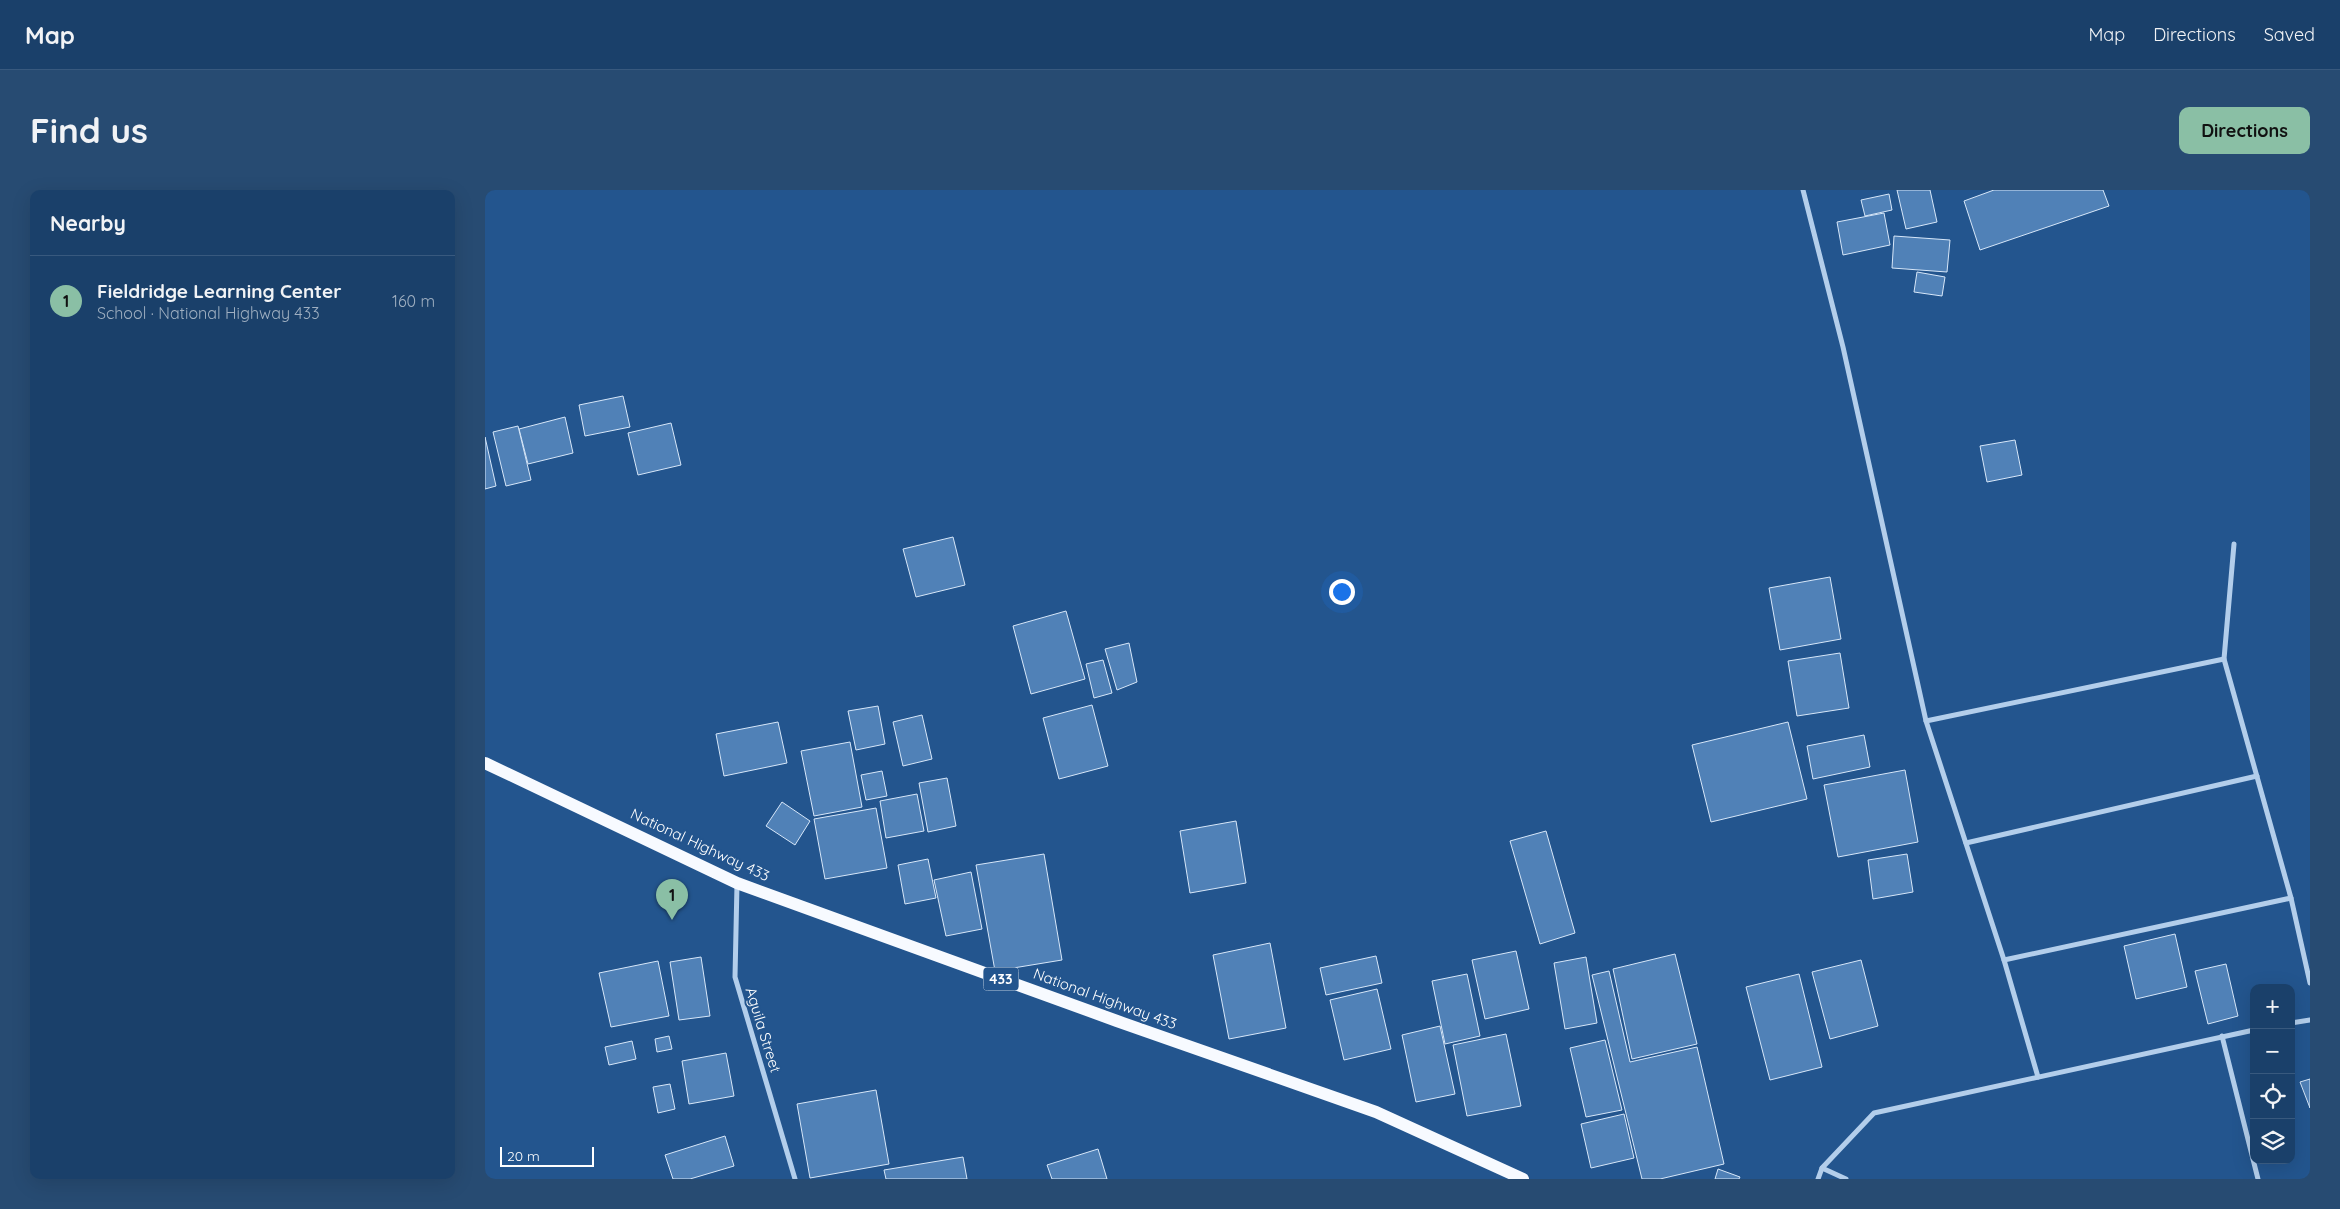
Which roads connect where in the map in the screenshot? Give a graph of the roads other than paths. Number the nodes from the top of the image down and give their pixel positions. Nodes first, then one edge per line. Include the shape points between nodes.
1 (1803, 190) edge
2 (2234, 544) dead end
3 (2224, 659) junction
4 (1926, 721) junction
5 (485, 763) edge
6 (2257, 776) junction
7 (1965, 843) junction
8 (737, 883) junction
9 (2291, 898) junction
10 (2004, 960) junction
11 (2310, 983) edge
12 (2310, 1020) edge
13 (2295, 1022) edge
14 (2250, 1031) edge
15 (2222, 1036) junction
16 (2039, 1077) junction
17 (1822, 1168) junction
18 (795, 1179) edge
19 (1523, 1179) edge
20 (1819, 1179) edge
21 (1845, 1179) edge
22 (2258, 1179) edge

1 - 4 street via 1843,347
2 - 3 street
3 - 4 street
3 - 6 street
4 - 7 street
5 - 8 main road, National Highway 433 / 433
6 - 7 street
6 - 9 street
7 - 10 street
8 - 18 street, Aguila Street via 735,977
8 - 19 main road, National Highway 433 / 433 via 1376,1112
9 - 10 street
9 - 11 street
10 - 16 street
12 - 13 street
14 - 15 street
15 - 16 street
15 - 22 street
16 - 17 street via 1874,1113
17 - 20 street
17 - 21 street

